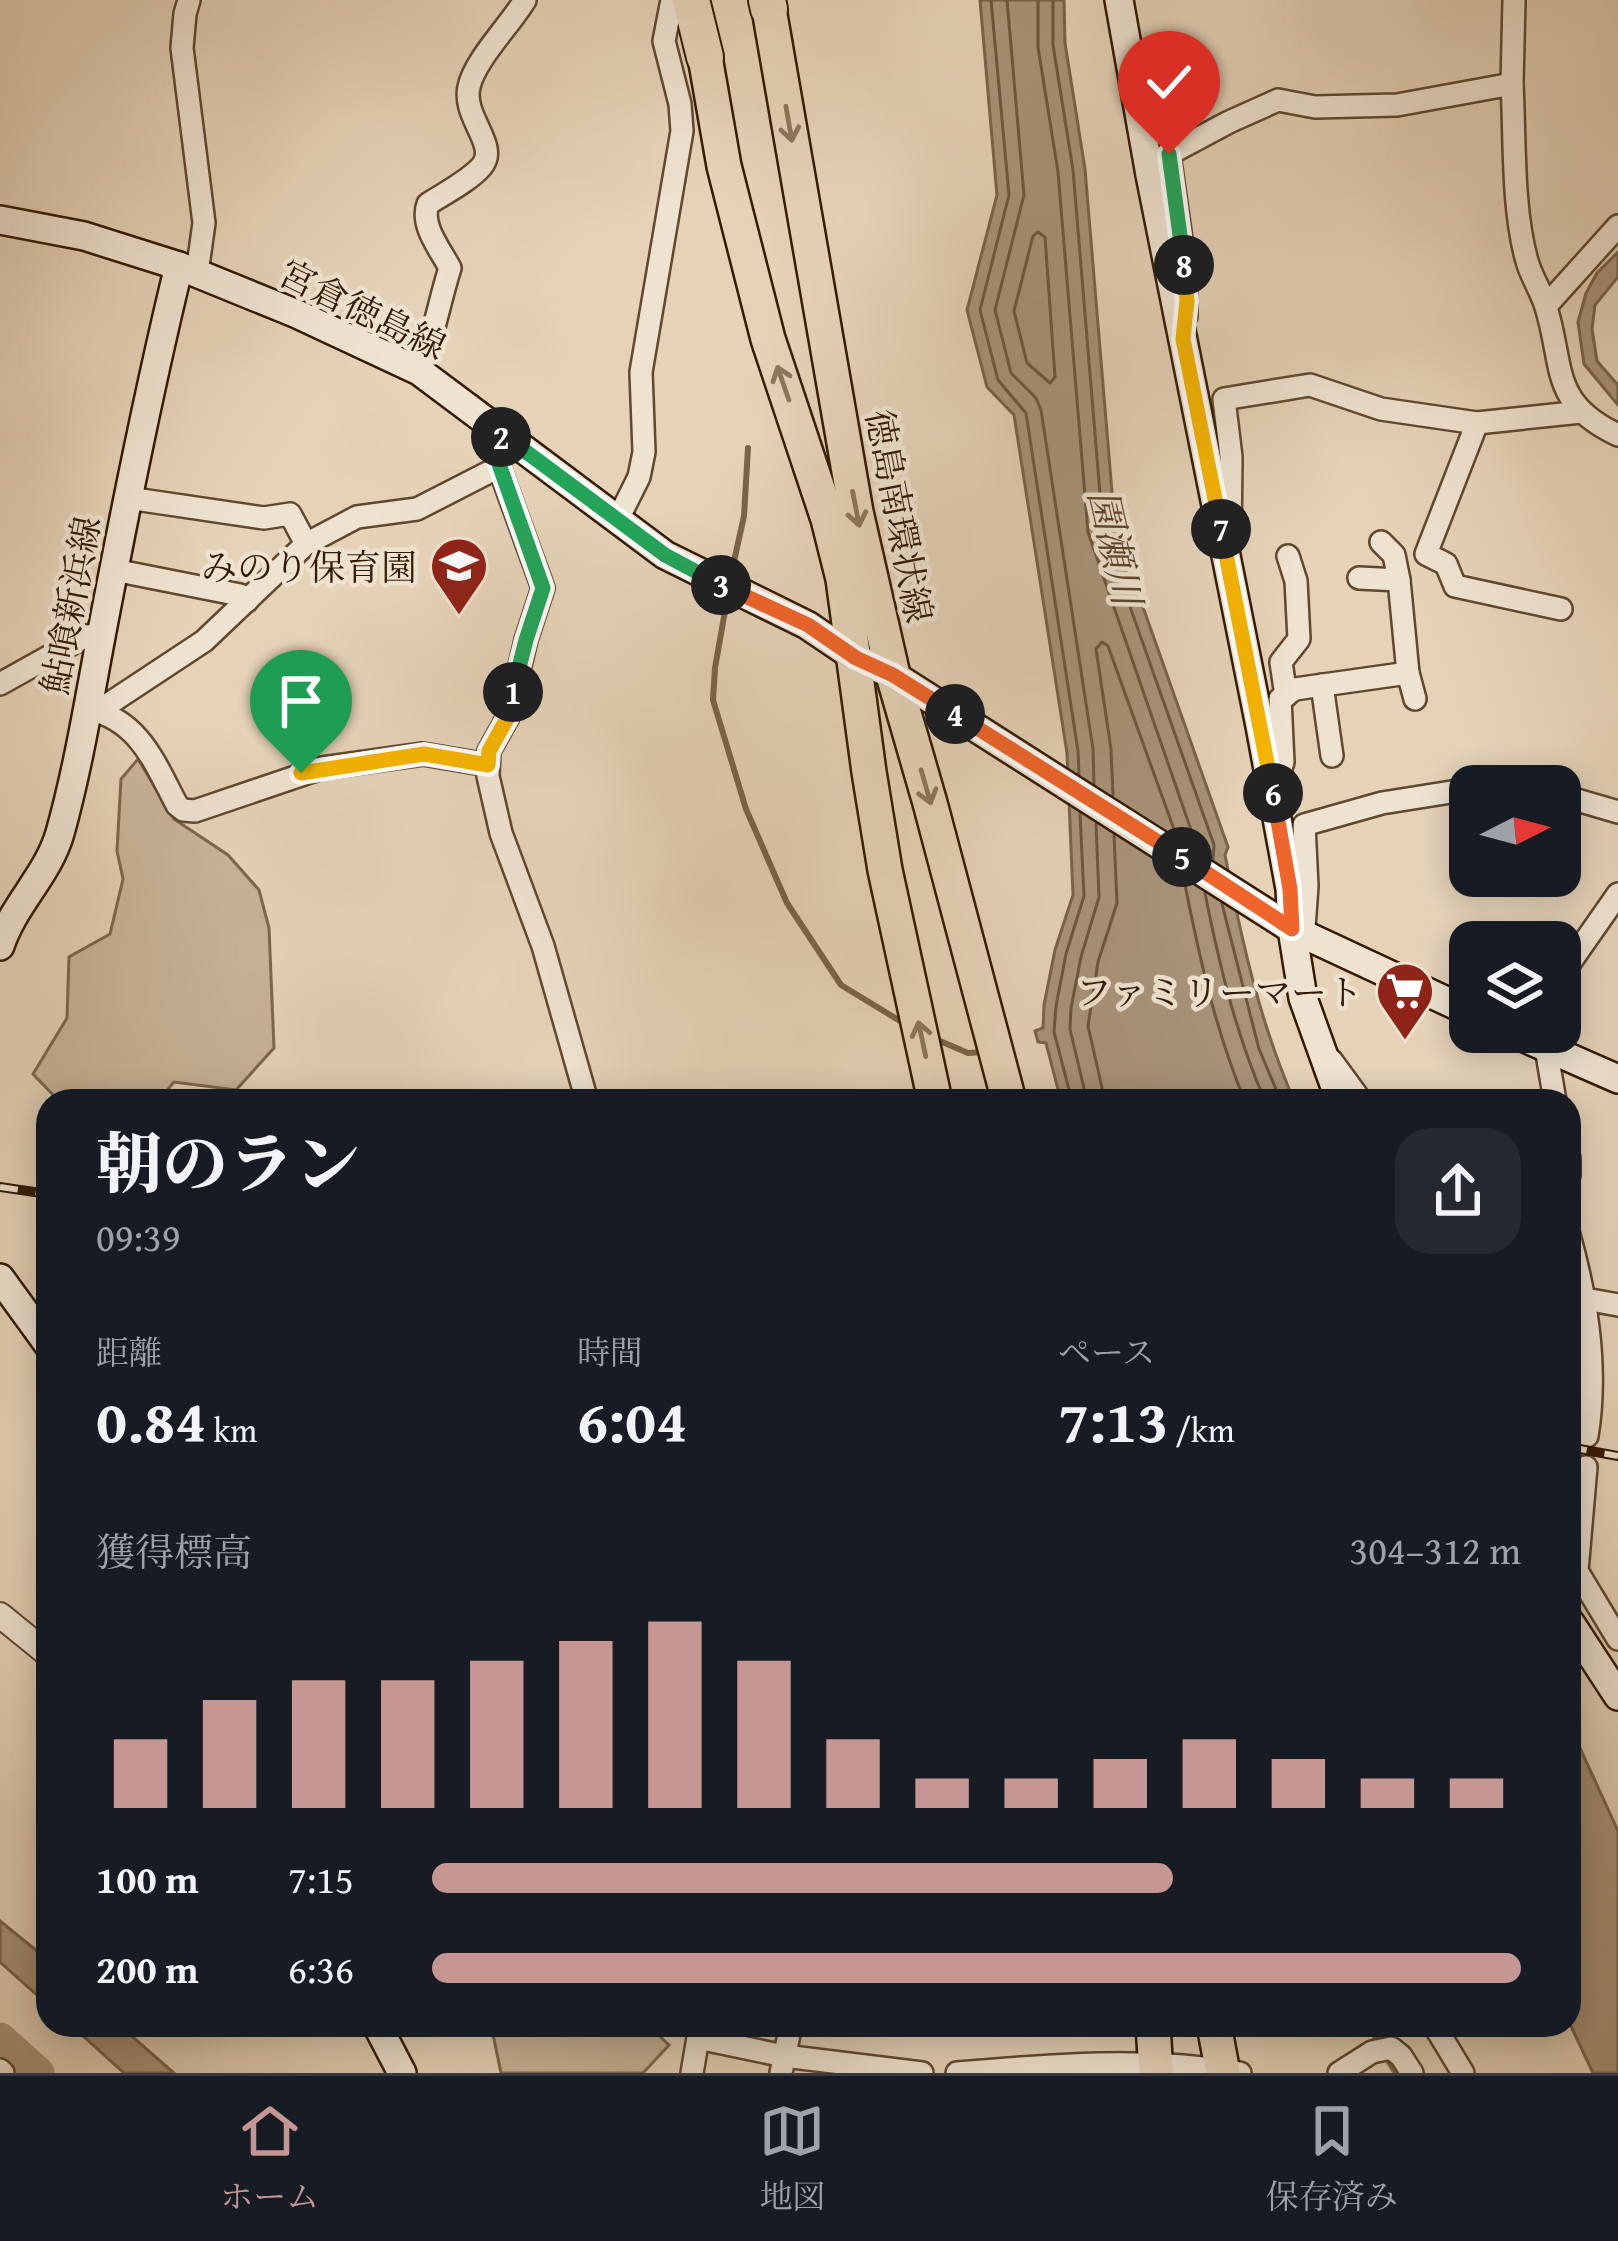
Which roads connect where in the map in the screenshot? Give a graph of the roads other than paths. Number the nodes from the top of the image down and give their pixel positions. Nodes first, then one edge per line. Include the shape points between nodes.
1 (189, 0) edge
2 (525, 0) edge
3 (672, 0) edge
4 (691, 0) edge
5 (1514, 0) edge
6 (1120, 2) edge
7 (776, 4) edge
8 (705, 57) junction
9 (1512, 84) junction
10 (0, 220) edge
11 (1618, 226) edge
12 (188, 269) junction
13 (1546, 306) junction
14 (1183, 339) junction
15 (419, 371) junction
16 (1581, 412) junction
17 (1478, 423) junction
18 (502, 434) junction
19 (1618, 435) edge
20 (500, 467) junction
21 (128, 498) junction
22 (617, 521) junction
23 (1381, 542) dead end
24 (306, 544) junction
25 (1288, 556) dead end
26 (1228, 567) junction
27 (114, 570) junction
28 (1359, 578) dead end
29 (1400, 580) junction
30 (247, 601) junction
31 (1561, 609) dead end
32 (101, 635) junction
33 (856, 658) junction
34 (1408, 673) junction
35 (893, 675) junction
36 (0, 684) edge
37 (1322, 685) junction
38 (1286, 696) junction
39 (1415, 700) dead end
40 (92, 710) junction
41 (1332, 756) dead end
42 (488, 765) junction
43 (1449, 792) edge
44 (1273, 795) junction
45 (1581, 801) edge
46 (1618, 812) edge
47 (1618, 894) edge
48 (1609, 923) edge
49 (1292, 927) junction
50 (0, 946) edge
51 (1581, 954) edge
52 (1449, 1002) edge
53 (1319, 1045) junction
54 (1533, 1053) edge
55 (1561, 1053) edge
56 (1618, 1079) edge
57 (584, 1089) edge
58 (932, 1089) edge
59 (1006, 1089) edge
60 (1336, 1089) edge
61 (1352, 1089) edge
62 (1550, 1089) edge
63 (0, 1278) edge
64 (1581, 1304) edge
65 (1618, 1305) edge
66 (1581, 1308) edge
67 (36, 1328) edge
68 (1586, 1436) dead end
69 (1586, 1467) dead end
70 (1581, 1525) edge
71 (1581, 1578) edge
72 (0, 1615) edge
73 (1581, 1639) edge
74 (1618, 1639) edge
75 (36, 1644) edge
76 (1618, 1696) edge
77 (383, 2037) edge
78 (698, 2037) edge
79 (714, 2037) edge
80 (1154, 2037) edge
81 (1218, 2037) edge
82 (1441, 2037) edge
83 (783, 2064) edge
84 (1155, 2068) edge
85 (1228, 2072) edge
86 (402, 2073) edge
87 (692, 2073) edge
88 (922, 2073) edge
89 (957, 2073) edge
90 (1339, 2073) edge
91 (1412, 2073) edge
92 (1463, 2073) edge

1 - 12 street via 182,48 205,224
2 - 15 street via 469,84 471,115 488,155 424,211 450,268
3 - 8 street
3 - 22 street via 664,41 682,131 641,372 644,452
4 - 8 highway
5 - 9 street
6 - 14 main road
7 -> 35 highway, 徳島南環状線 via 856,512
33 -> 8 highway, 徳島南環状線 via 828,519 767,339
9 - 13 street via 1520,218
9 - 14 street via 1397,105 1278,100 1169,154 1186,274
10 - 12 main road, 宮倉徳島線
11 - 13 street
12 - 15 main road, 宮倉徳島線
12 - 21 main road, 鮎喰新浜線 via 150,383
13 - 16 street via 1559,373
14 - 26 main road
15 - 18 main road, 宮倉徳島線
16 - 17 street
16 - 19 street
17 - 26 street via 1381,409 1310,385 1224,399
17 - 31 street via 1426,554 1446,564 1455,586
18 - 20 street
18 - 22 main road, 宮倉徳島線
20 - 24 street via 417,508 357,517
20 - 42 street via 543,588
21 - 24 street via 264,518 290,514
21 - 27 main road, 鮎喰新浜線
22 - 33 main road, 宮倉徳島線
23 - 29 street via 1394,554
24 - 30 street
25 - 38 street via 1299,639 1281,662
26 - 44 main road
27 - 30 street
27 - 32 main road, 鮎喰新浜線
28 - 29 street
29 - 34 street
30 - 40 street via 204,641
32 - 36 street
32 - 40 main road, 鮎喰新浜線
33 - 35 main road
58 -> 33 highway, 徳島南環状線 via 879,831
34 - 37 street
34 - 39 street
35 - 49 main road
35 -> 59 highway, 徳島南環状線
37 - 38 street
37 - 41 street
38 - 44 street
40 - 42 street via 139,736 183,810 322,768 424,754
40 - 50 main road, 鮎喰新浜線 via 59,836
42 - 57 street via 501,833
43 - 49 street via 1304,825 1307,886
44 - 49 main road
45 - 46 street
47 - 48 street
48 - 51 street
49 - 52 main road
49 - 53 main road
53 - 60 main road
53 - 61 street
54 - 62 street
55 - 56 main road
63 - 67 main road
64 - 65 street
66 - 68 street via 1591,1346
69 - 70 street
71 - 74 street
72 - 75 street
73 - 76 main road
77 - 86 main road
78 - 87 street
79 - 83 street
80 - 84 highway
81 - 85 highway
82 - 92 street
83 - 88 street
84 - 85 street
84 - 89 street
90 - 91 street via 1391,2048

